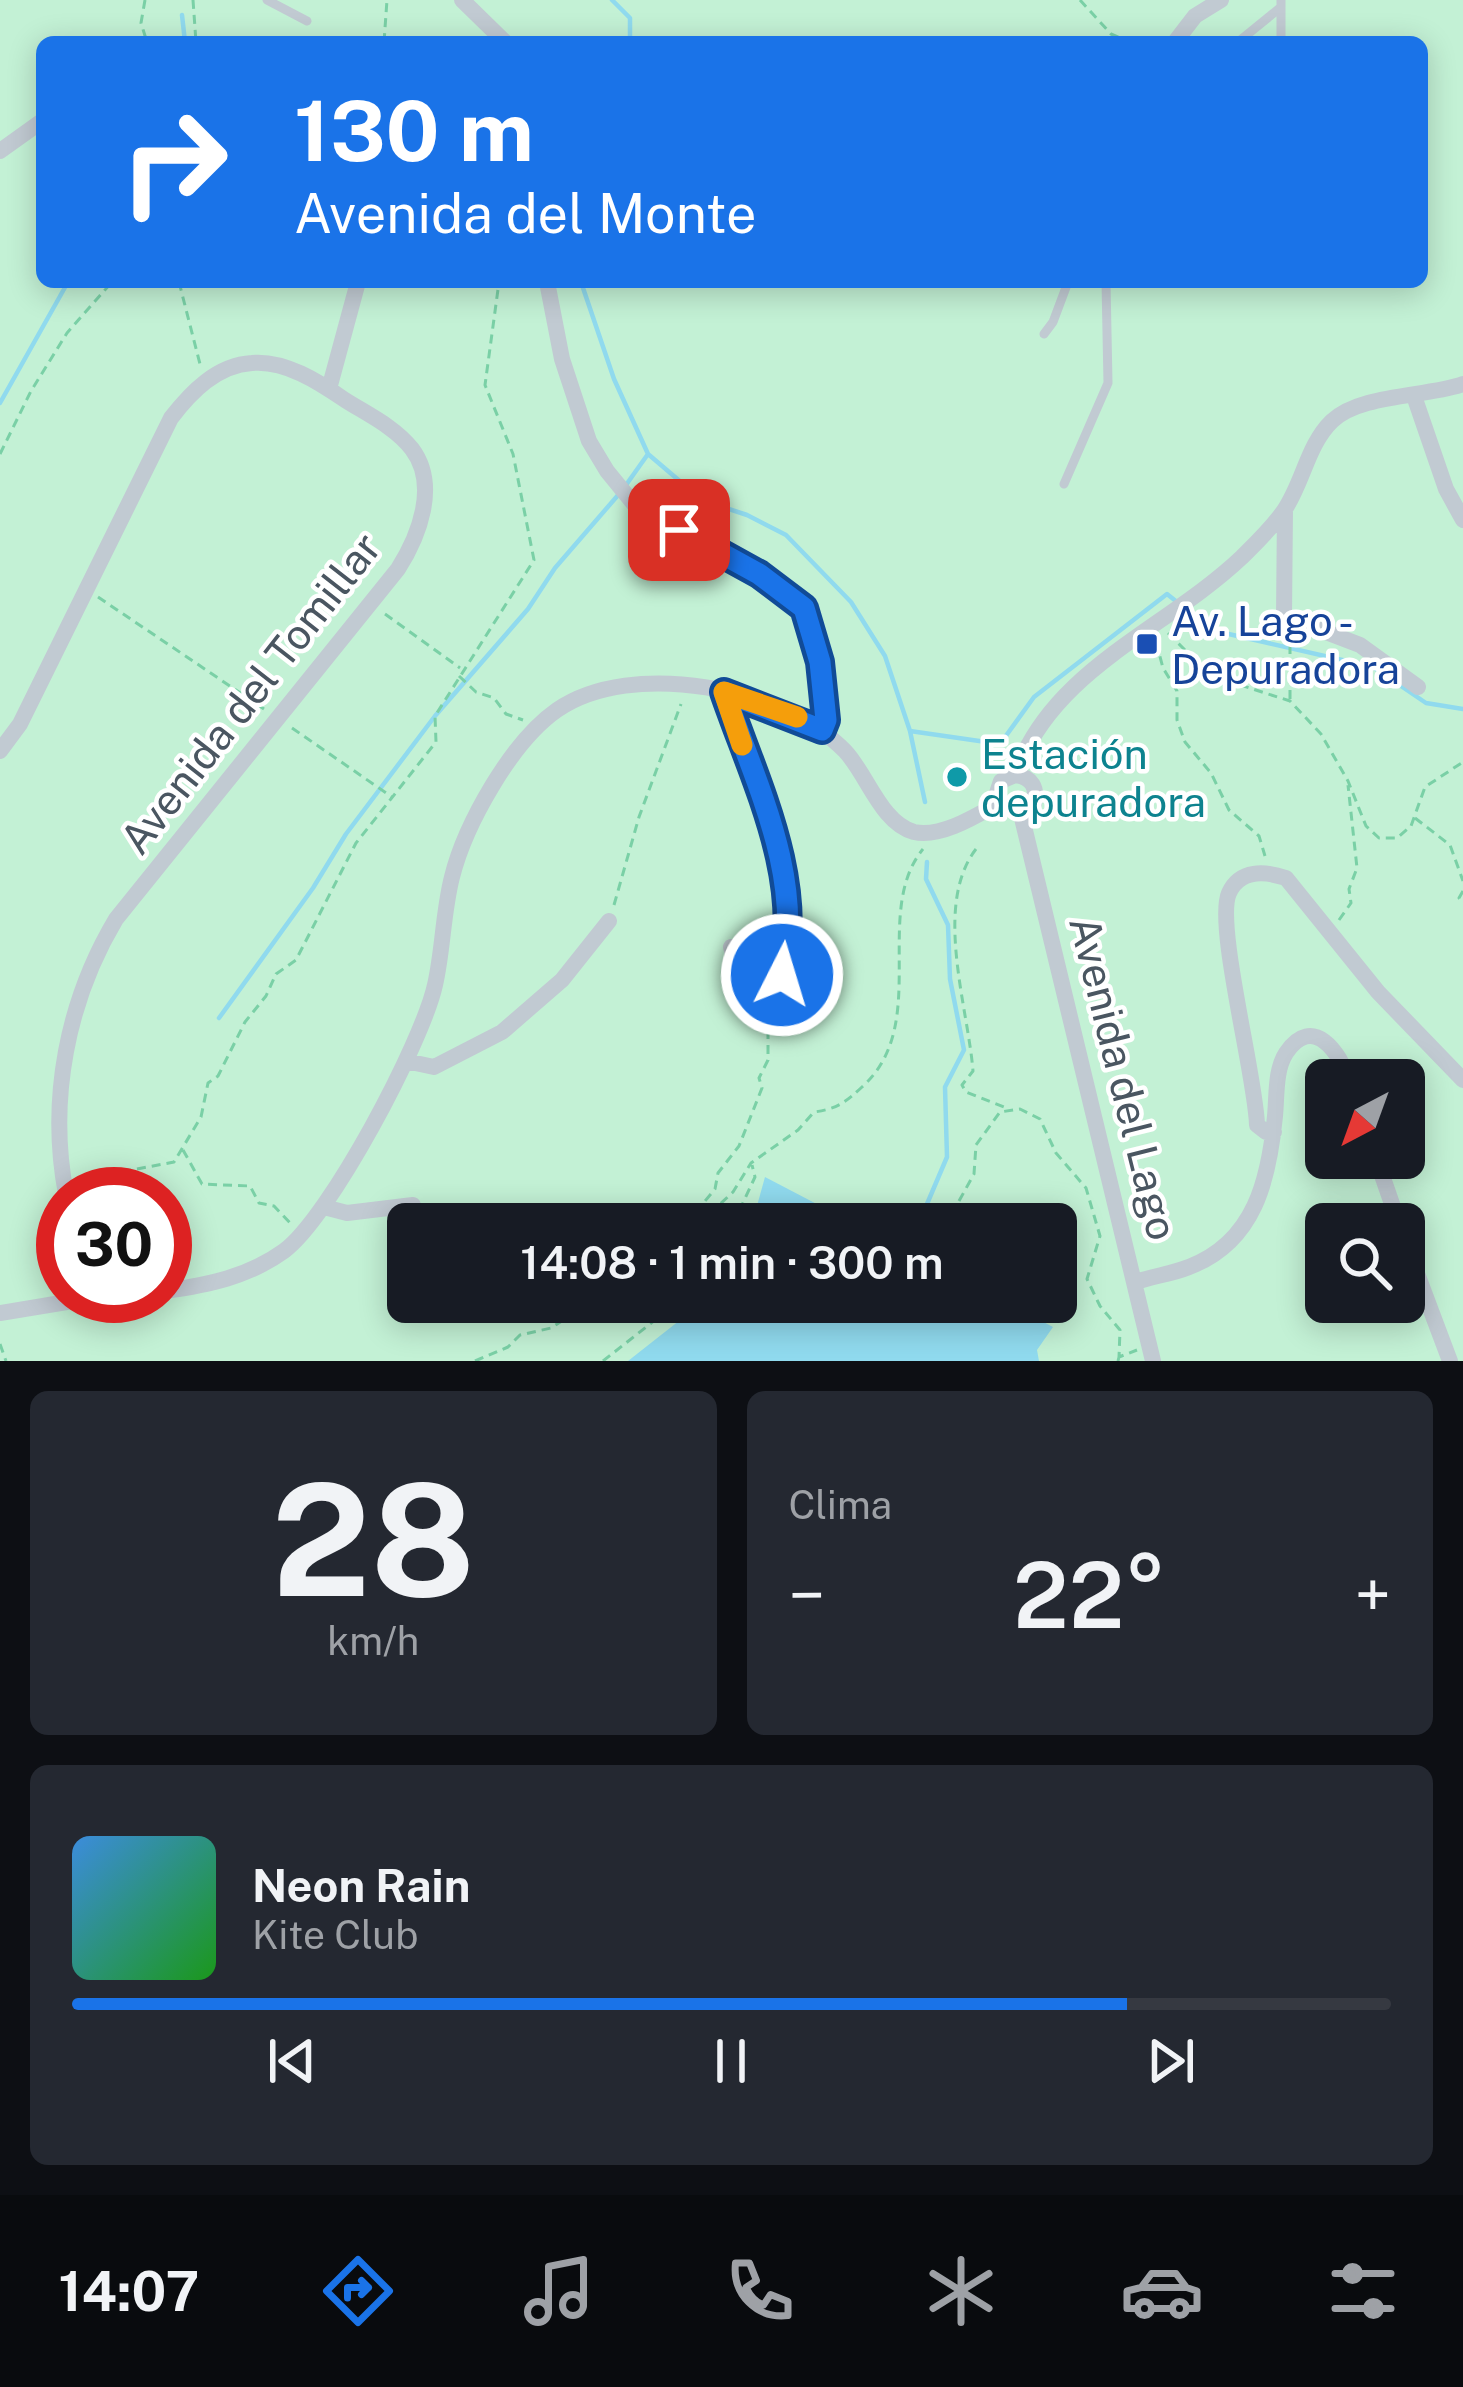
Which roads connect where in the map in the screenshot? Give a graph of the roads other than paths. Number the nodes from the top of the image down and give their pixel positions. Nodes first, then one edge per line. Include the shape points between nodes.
1 (267, 0) edge
2 (462, 0) edge
3 (1210, 2) edge
4 (1281, 3) edge
5 (308, 21) dead end
6 (499, 36) edge
7 (1179, 36) edge
8 (1245, 36) edge
9 (1281, 36) edge
10 (36, 125) edge
11 (0, 151) edge
12 (356, 288) edge
13 (548, 288) edge
14 (1066, 288) edge
15 (1106, 288) edge
16 (1044, 334) dead end
17 (1463, 385) edge
18 (329, 389) junction
19 (1414, 396) junction
20 (1064, 484) dead end
21 (1285, 509) junction
22 (1463, 520) edge
23 (1418, 687) dead end
24 (724, 692) junction
25 (822, 730) junction
26 (0, 751) edge
27 (1015, 775) junction
28 (999, 803) junction
29 (1021, 814) junction
30 (609, 921) road end
31 (731, 947) dead end
32 (1342, 1059) edge
33 (406, 1061) junction
34 (1463, 1080) edge
35 (1269, 1124) junction
36 (63, 1167) edge
37 (324, 1207) junction
38 (387, 1208) edge
39 (1136, 1282) junction
40 (192, 1288) edge
41 (1425, 1295) edge
42 (36, 1307) edge
43 (0, 1313) edge
44 (1152, 1353) edge
45 (1450, 1361) edge

1 - 5 lane
2 - 6 street
3 - 7 street
4 - 8 lane
4 - 9 lane
10 - 11 street
12 - 18 street
13 - 25 street via 562,359 607,471 638,508 804,608 820,662
14 - 16 lane
15 - 20 lane via 1108,383
17 - 19 street
18 - 26 street, Avenida del Tomillar via 251,362 204,381 171,418
18 - 36 street, Avenida del Tomillar via 415,452 424,478 420,526 372,604 116,919 92,961 70,1029 58,1114
19 - 21 street via 1356,406 1333,420
19 - 22 street
21 - 23 street via 1284,616 1360,645
21 - 27 street via 1192,599 1070,687 1025,746
24 - 25 street
24 - 31 street via 787,877 789,946 776,1003 767,1009 742,988
24 - 33 street via 641,685 582,698 557,710 507,765 458,859 435,986
25 - 28 street via 858,765 891,817 913,831 943,830
27 - 28 street via 998,788
27 - 29 street via 1035,788 1034,804
28 - 29 street
29 - 39 street, Avenida del Lago
30 - 33 street via 562,980 502,1032 434,1067
32 - 35 street via 1330,1044 1303,1039 1282,1058
33 - 37 street
34 - 35 street via 1286,878 1251,873 1228,894 1225,911 1257,1104
35 - 39 street via 1268,1176 1253,1212 1222,1249
37 - 38 street
37 - 40 street via 287,1249 249,1272
39 - 44 street, Avenida del Lago
41 - 45 street
42 - 43 street

